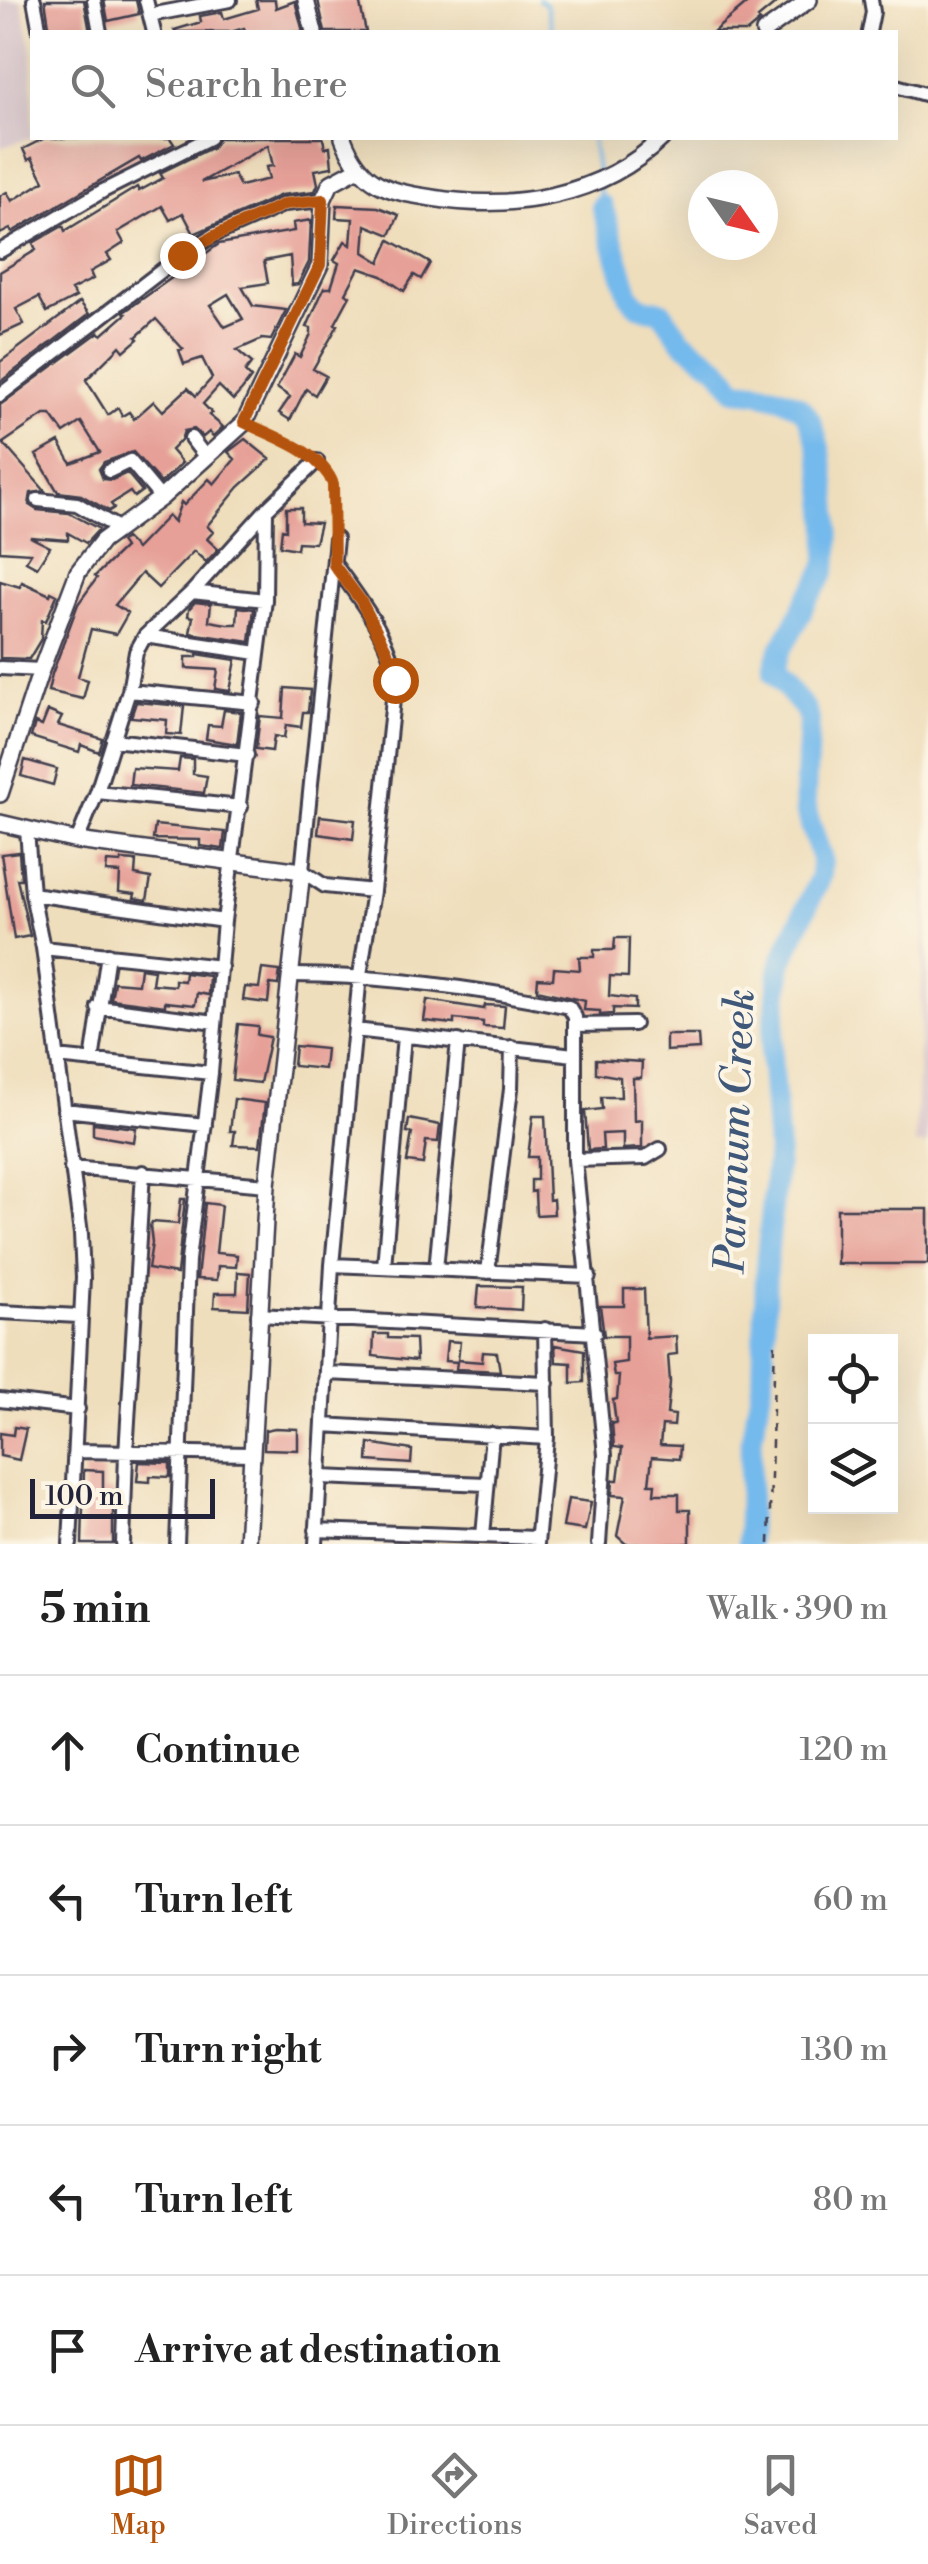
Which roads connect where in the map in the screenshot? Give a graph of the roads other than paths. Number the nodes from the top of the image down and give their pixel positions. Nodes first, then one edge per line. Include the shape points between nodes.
1 (34, 0) edge
2 (94, 0) edge
3 (230, 0) edge
4 (306, 0) edge
5 (809, 0) edge
6 (872, 0) edge
7 (148, 7) edge
8 (40, 30) edge
9 (100, 30) edge
10 (314, 30) edge
11 (767, 30) edge
12 (869, 30) edge
13 (898, 87) edge
14 (928, 95) edge
15 (205, 140) edge
16 (344, 140) edge
17 (660, 140) edge
18 (359, 168) junction
19 (323, 200) junction
20 (0, 251) edge
21 (0, 395) edge
22 (190, 438) dead end
23 (204, 455) junction
24 (317, 461) road end
25 (109, 470) dead end
26 (160, 498) junction
27 (38, 500) dead end
28 (266, 510) junction
29 (118, 528) junction
30 (336, 539) road end
31 (334, 565) junction
32 (192, 592) junction
33 (265, 600) junction
34 (145, 636) junction
35 (257, 653) junction
36 (0, 668) edge
37 (40, 670) junction
38 (129, 691) junction
39 (254, 703) junction
40 (113, 740) junction
41 (247, 755) junction
42 (97, 792) junction
43 (0, 794) edge
44 (240, 807) junction
45 (0, 823) edge
46 (27, 830) junction
47 (77, 841) junction
48 (232, 862) junction
49 (302, 871) junction
50 (373, 891) junction
51 (32, 894) junction
52 (224, 920) junction
53 (43, 948) junction
54 (108, 954) junction
55 (221, 967) junction
56 (292, 975) junction
57 (360, 976) junction
58 (98, 1007) junction
59 (215, 1022) junction
60 (634, 1024) dead end
61 (575, 1025) junction
62 (355, 1030) junction
63 (404, 1036) junction
64 (458, 1041) junction
65 (512, 1047) junction
66 (574, 1055) junction
67 (57, 1057) junction
68 (92, 1061) junction
69 (211, 1073) junction
70 (64, 1110) junction
71 (205, 1125) junction
72 (660, 1148) dead end
73 (575, 1160) junction
74 (71, 1168) junction
75 (143, 1172) junction
76 (199, 1176) junction
77 (267, 1184) junction
78 (332, 1265) junction
79 (384, 1266) junction
80 (436, 1269) junction
81 (488, 1272) junction
82 (588, 1276) junction
83 (0, 1312) edge
84 (258, 1315) junction
85 (79, 1316) junction
86 (330, 1318) junction
87 (544, 1329) junction
88 (595, 1333) junction
89 (326, 1374) junction
90 (547, 1383) junction
91 (0, 1400) edge
92 (78, 1409) junction
93 (323, 1425) junction
94 (492, 1434) junction
95 (548, 1438) junction
96 (76, 1451) junction
97 (180, 1452) junction
98 (126, 1454) junction
99 (252, 1454) junction
100 (321, 1477) junction
101 (486, 1484) junction
102 (483, 1536) junction
103 (316, 1537) edge
104 (537, 1541) edge
105 (70, 1544) edge
106 (123, 1544) edge
107 (176, 1544) edge
108 (248, 1544) edge
109 (598, 1544) edge

1 - 8 street
2 - 9 street
3 - 7 street
4 - 10 street
5 - 11 street
6 - 12 street
13 - 14 street
15 - 20 street
16 - 18 street
17 - 18 street via 640,158 584,186 528,201 471,204 390,191
18 - 19 street via 331,183
19 - 21 street via 285,204 198,245
19 - 23 street via 320,265 244,422
22 - 23 street
23 - 26 street
24 - 28 street
25 - 26 street via 130,461
26 - 29 street
27 - 29 street via 77,504
28 - 32 street
28 - 33 street
29 - 37 street via 78,572
30 - 31 street
31 - 49 street
31 - 50 street via 361,601 394,668
32 - 33 street
32 - 34 street
33 - 35 street
34 - 35 street
34 - 38 street
35 - 39 street
36 - 37 street
37 - 43 street
38 - 39 street
38 - 40 street
39 - 41 street
40 - 41 street
40 - 42 street
41 - 44 street
42 - 44 street
42 - 47 street
44 - 48 street
45 - 46 street
46 - 47 street
46 - 51 street
47 - 48 street
48 - 49 street
48 - 52 street
49 - 50 street via 325,886
49 - 56 street
50 - 57 street
51 - 52 street
51 - 53 street
52 - 55 street
53 - 54 street
53 - 67 street
54 - 55 street
54 - 58 street
55 - 59 street
56 - 57 street
56 - 77 street
57 - 61 street via 569,1007
57 - 62 street
58 - 59 street
58 - 68 street
59 - 69 street
60 - 61 street
61 - 66 street
62 - 63 street
62 - 78 street
63 - 64 street
63 - 79 street
64 - 65 street
64 - 80 street
65 - 66 street
65 - 81 street
66 - 73 street
67 - 68 street
67 - 70 street
68 - 69 street
69 - 71 street
70 - 71 street
70 - 74 street
71 - 76 street
72 - 73 street via 645,1158
73 - 82 street
74 - 75 street
74 - 85 street via 81,1234
75 - 76 street
75 - 98 street
76 - 77 street
76 - 97 street via 188,1260
77 - 84 street
78 - 79 street
78 - 86 street
79 - 80 street
80 - 81 street
81 - 82 street
82 - 88 street
83 - 85 street
84 - 86 street
84 - 99 street
85 - 92 street
86 - 87 street
86 - 89 street
87 - 88 street
87 - 90 street
88 - 109 street via 605,1456
89 - 90 street
89 - 93 street
90 - 95 street
91 - 92 street
92 - 96 street
93 - 94 street
93 - 100 street
94 - 95 street
94 - 101 street
95 - 104 street
96 - 98 street
96 - 105 street
97 - 98 street
97 - 99 street
97 - 107 street
98 - 106 street
99 - 108 street
100 - 101 street
100 - 103 street
101 - 102 street
102 - 103 street
102 - 104 street

